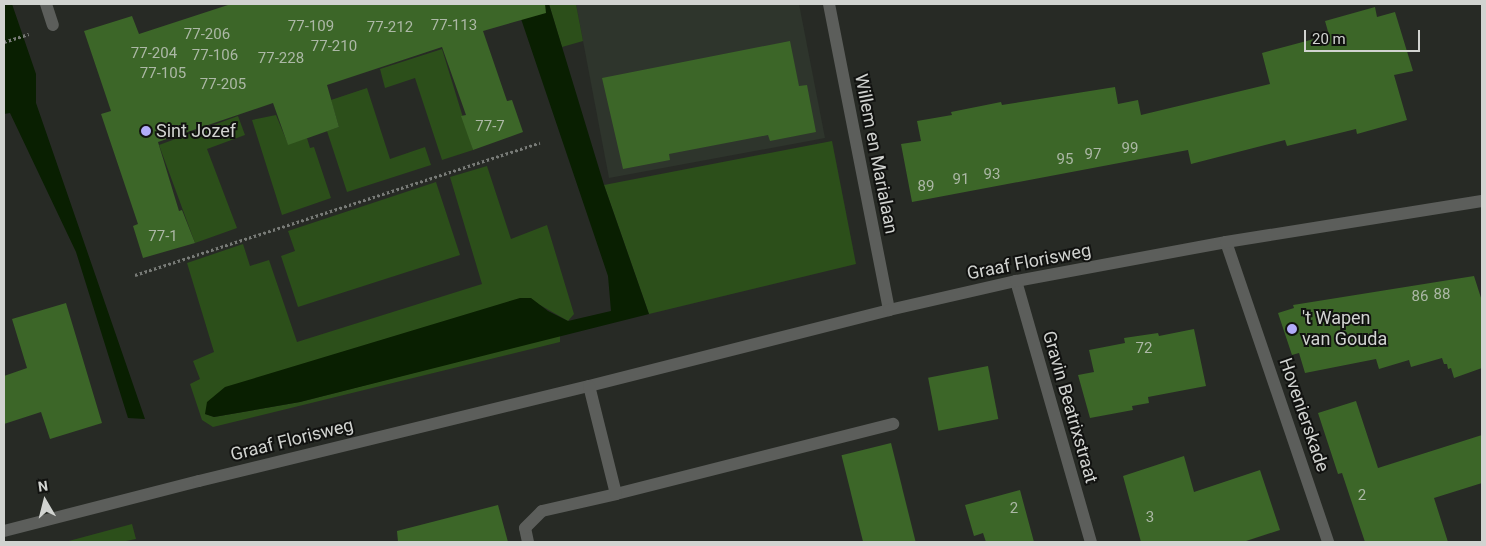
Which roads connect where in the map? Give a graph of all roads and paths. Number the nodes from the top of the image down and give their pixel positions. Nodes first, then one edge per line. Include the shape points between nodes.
1 (46, 4) edge
2 (829, 4) edge
3 (53, 26) dead end
4 (37, 32) dead end
5 (4, 42) edge
6 (540, 143) dead end
7 (1482, 201) edge
8 (1226, 242) junction
9 (135, 275) dead end
10 (1016, 281) junction
11 (889, 310) junction
12 (589, 386) junction
13 (893, 424) dead end
14 (616, 494) junction
15 (4, 531) edge
16 (528, 542) edge
17 (1091, 542) edge
18 (1328, 542) edge

1 - 3 street
2 - 11 street, Willem en Marialaan
4 - 5 path
6 - 9 path
7 - 8 street, Graaf Florisweg
8 - 10 street, Graaf Florisweg
8 - 18 street, Hovenierskade
10 - 11 street, Graaf Florisweg
10 - 17 street, Gravin Beatrixstraat
11 - 12 street, Graaf Florisweg
12 - 14 street
12 - 15 street, Graaf Florisweg via 199,480
13 - 14 street
14 - 16 street via 542,511 525,528

